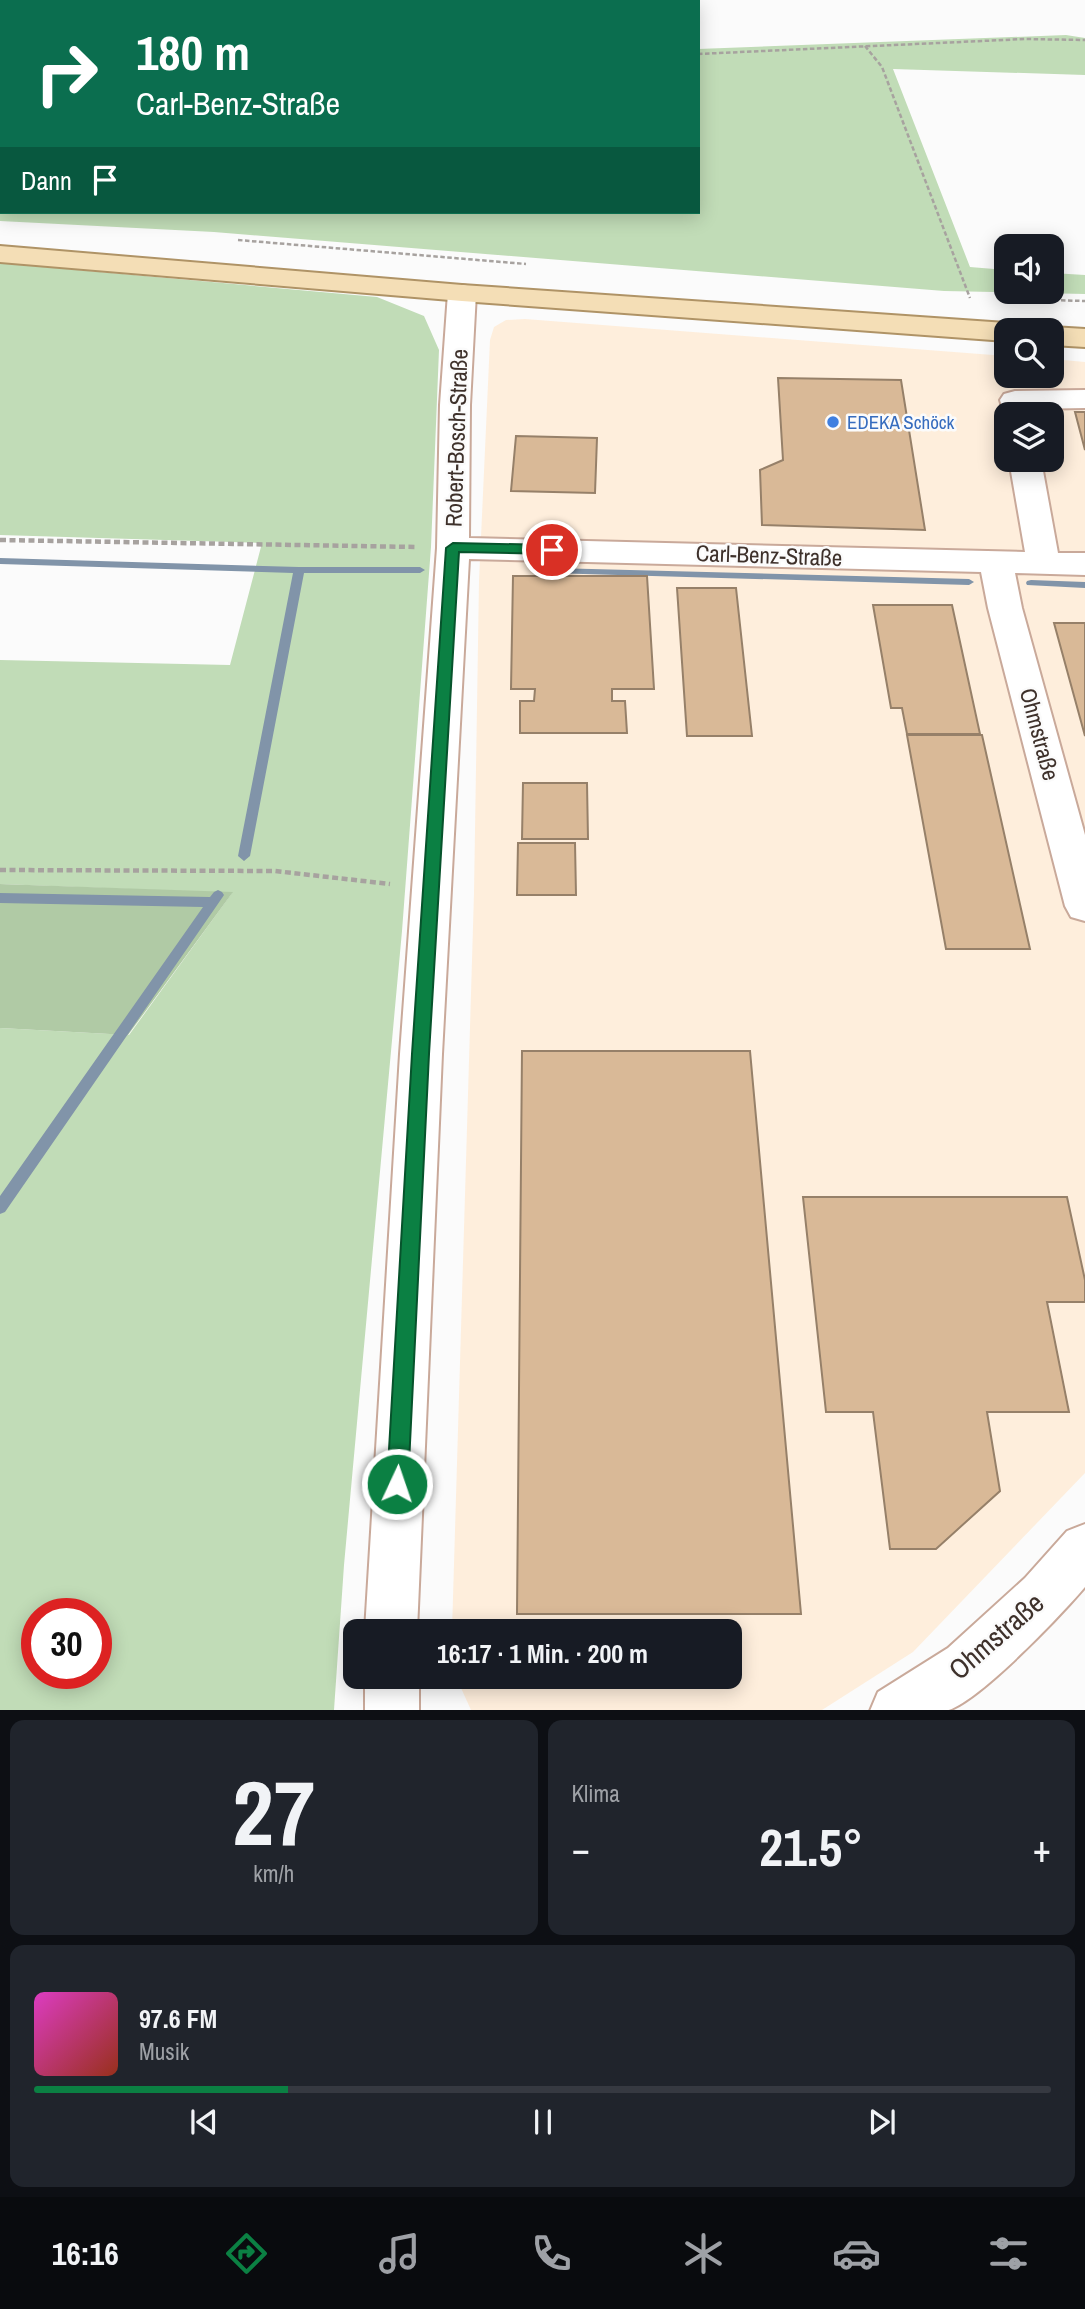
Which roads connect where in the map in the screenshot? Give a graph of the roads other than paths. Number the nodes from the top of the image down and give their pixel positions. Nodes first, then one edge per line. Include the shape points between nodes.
1 (0, 254) edge
2 (461, 293) junction
3 (994, 331) edge
4 (1064, 337) edge
5 (1085, 338) edge
6 (1085, 399) edge
7 (1016, 402) edge
8 (1027, 472) edge
9 (453, 548) junction
10 (996, 562) junction
11 (1045, 563) junction
12 (1085, 564) edge
13 (1085, 906) edge
14 (1085, 1549) edge
15 (392, 1619) edge
16 (392, 1689) edge
17 (392, 1710) edge
18 (897, 1710) edge

1 - 2 main road
2 - 3 main road
2 - 9 street, Robert-Bosch-Straße
4 - 5 main road
6 - 7 street
8 - 11 street
9 - 10 street, Carl-Benz-Straße
9 - 15 street, Robert-Bosch-Straße
10 - 11 street, Carl-Benz-Straße
10 - 13 street, Ohmstraße
11 - 12 street, Carl-Benz-Straße
14 - 18 street, Ohmstraße via 1043,1596 967,1667
16 - 17 street

